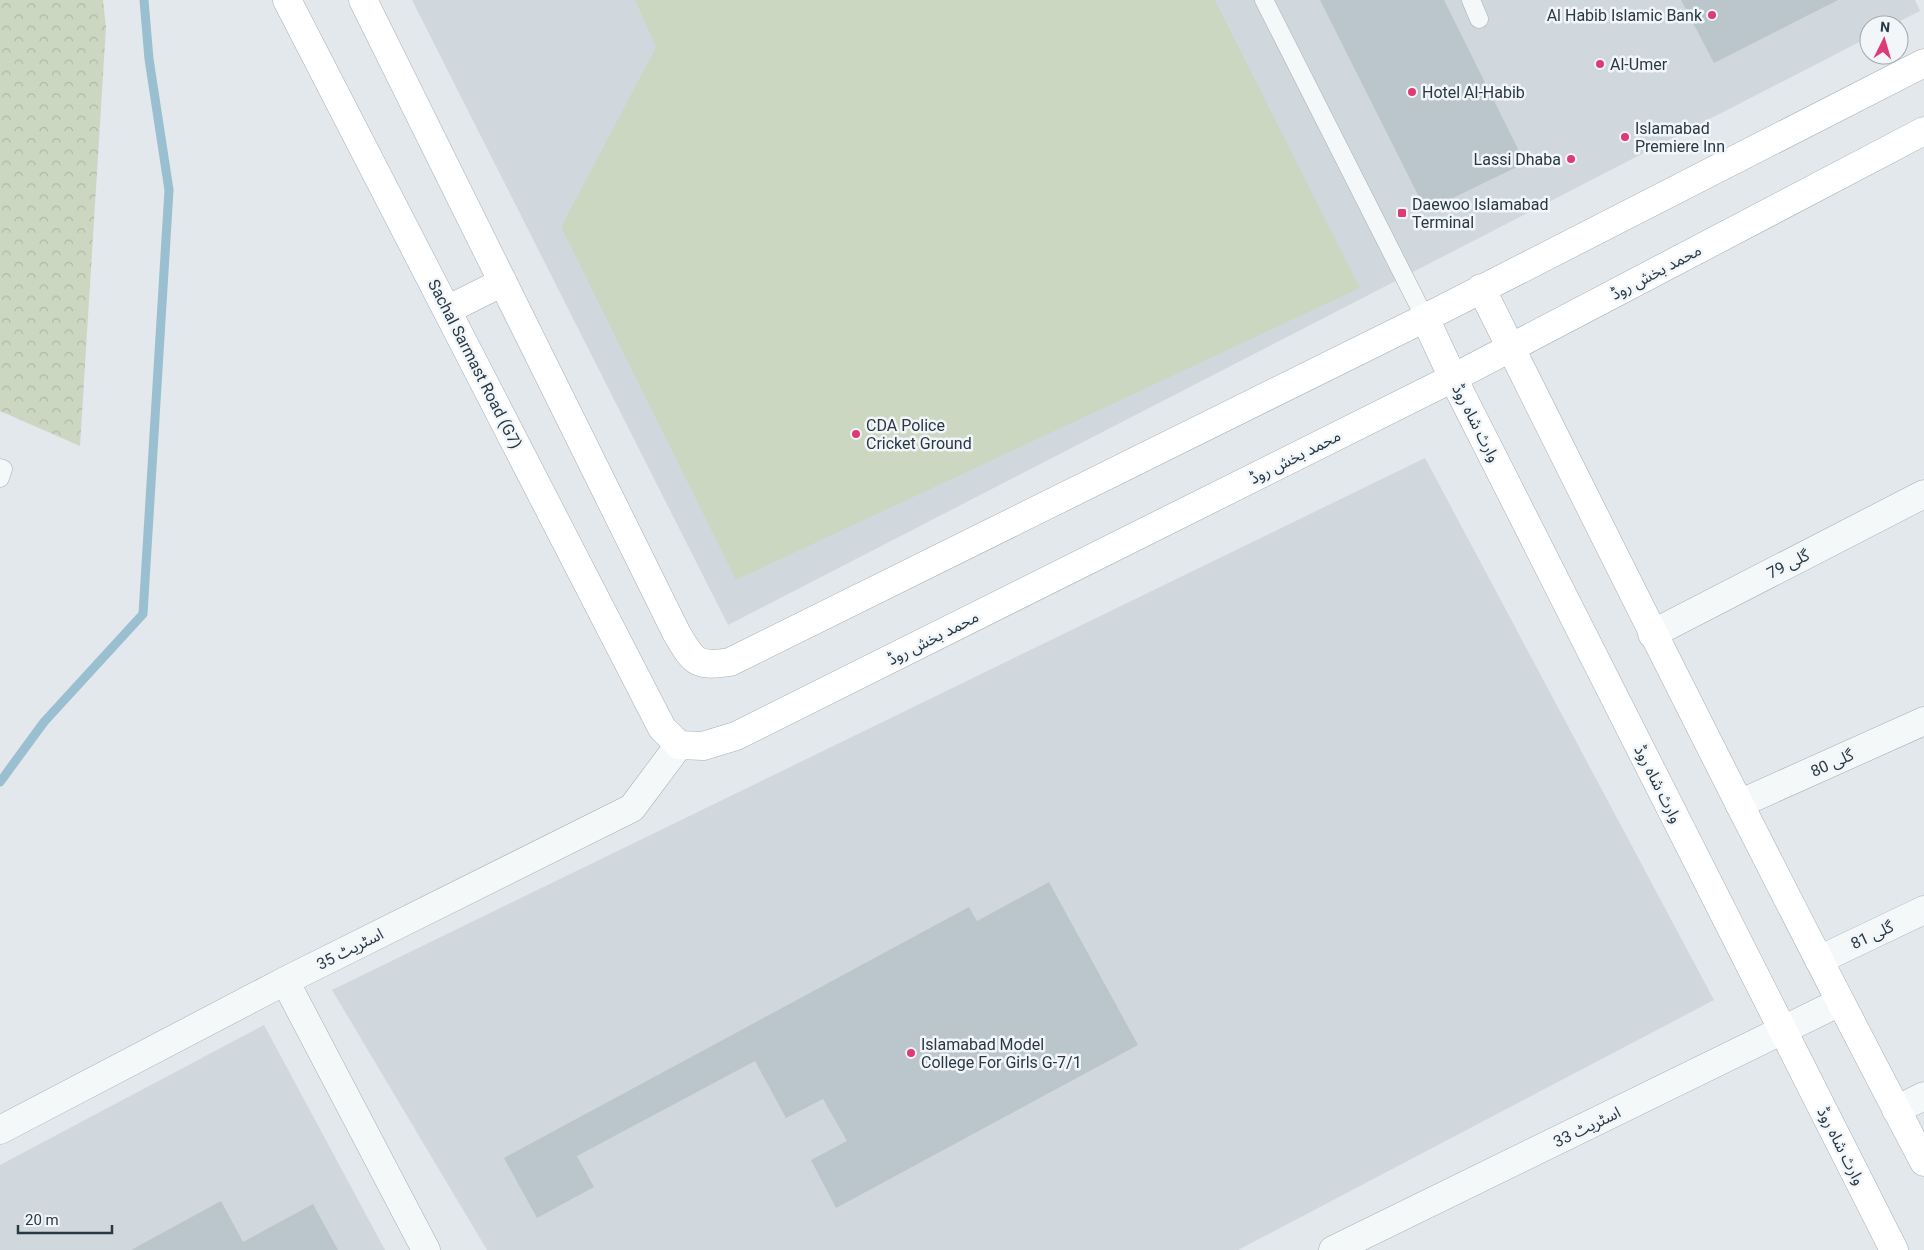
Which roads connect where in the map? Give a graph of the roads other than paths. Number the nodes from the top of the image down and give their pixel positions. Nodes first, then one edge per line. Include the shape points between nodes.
1 (287, 0) edge
2 (363, 0) edge
3 (1264, 0) edge
4 (1471, 0) edge
5 (1479, 19) dead end
6 (1924, 63) edge
7 (1924, 131) edge
8 (503, 282) junction
9 (1481, 288) junction
10 (447, 310) junction
11 (1425, 318) junction
12 (1510, 348) junction
13 (1453, 378) junction
14 (0, 468) edge
15 (0, 478) edge
16 (1924, 494) edge
17 (1652, 634) junction
18 (1924, 721) edge
19 (670, 736) junction
20 (1739, 804) junction
21 (1924, 910) edge
22 (1819, 960) junction
23 (286, 980) junction
24 (1840, 1002) junction
25 (1783, 1031) junction
26 (1924, 1096) edge
27 (1896, 1110) junction
28 (0, 1130) edge
29 (1924, 1162) edge
30 (426, 1250) edge
31 (1333, 1250) edge
32 (1894, 1250) edge

1 - 10 street, Sachal Sarmast Road (G7)
2 - 8 street
3 - 11 lane
4 - 5 lane
6 - 9 street
7 - 12 street, محمد بخش روڈ
8 - 10 street
8 - 11 street via 677,634 693,659 709,665 730,662
9 - 11 street
9 - 12 street
10 - 19 street, Sachal Sarmast Road (G7)
11 - 13 street, وارث شاہ روڈ
12 - 13 street, محمد بخش روڈ
12 - 17 street
13 - 19 street, محمد بخش روڈ via 736,736 702,746
13 - 25 street, وارث شاہ روڈ
14 - 15 lane via 3,469
16 - 17 street, گلی 79
17 - 20 street
18 - 20 street, گلی 80
19 - 23 street, اسٹریٹ 35 via 632,808
20 - 22 street
21 - 22 street, گلی 81
22 - 24 street
23 - 28 street, اسٹریٹ 35
23 - 30 street
24 - 25 street, اسٹریٹ 33
24 - 27 street
25 - 31 street, اسٹریٹ 33
25 - 32 street, وارث شاہ روڈ
26 - 27 street
27 - 29 street

